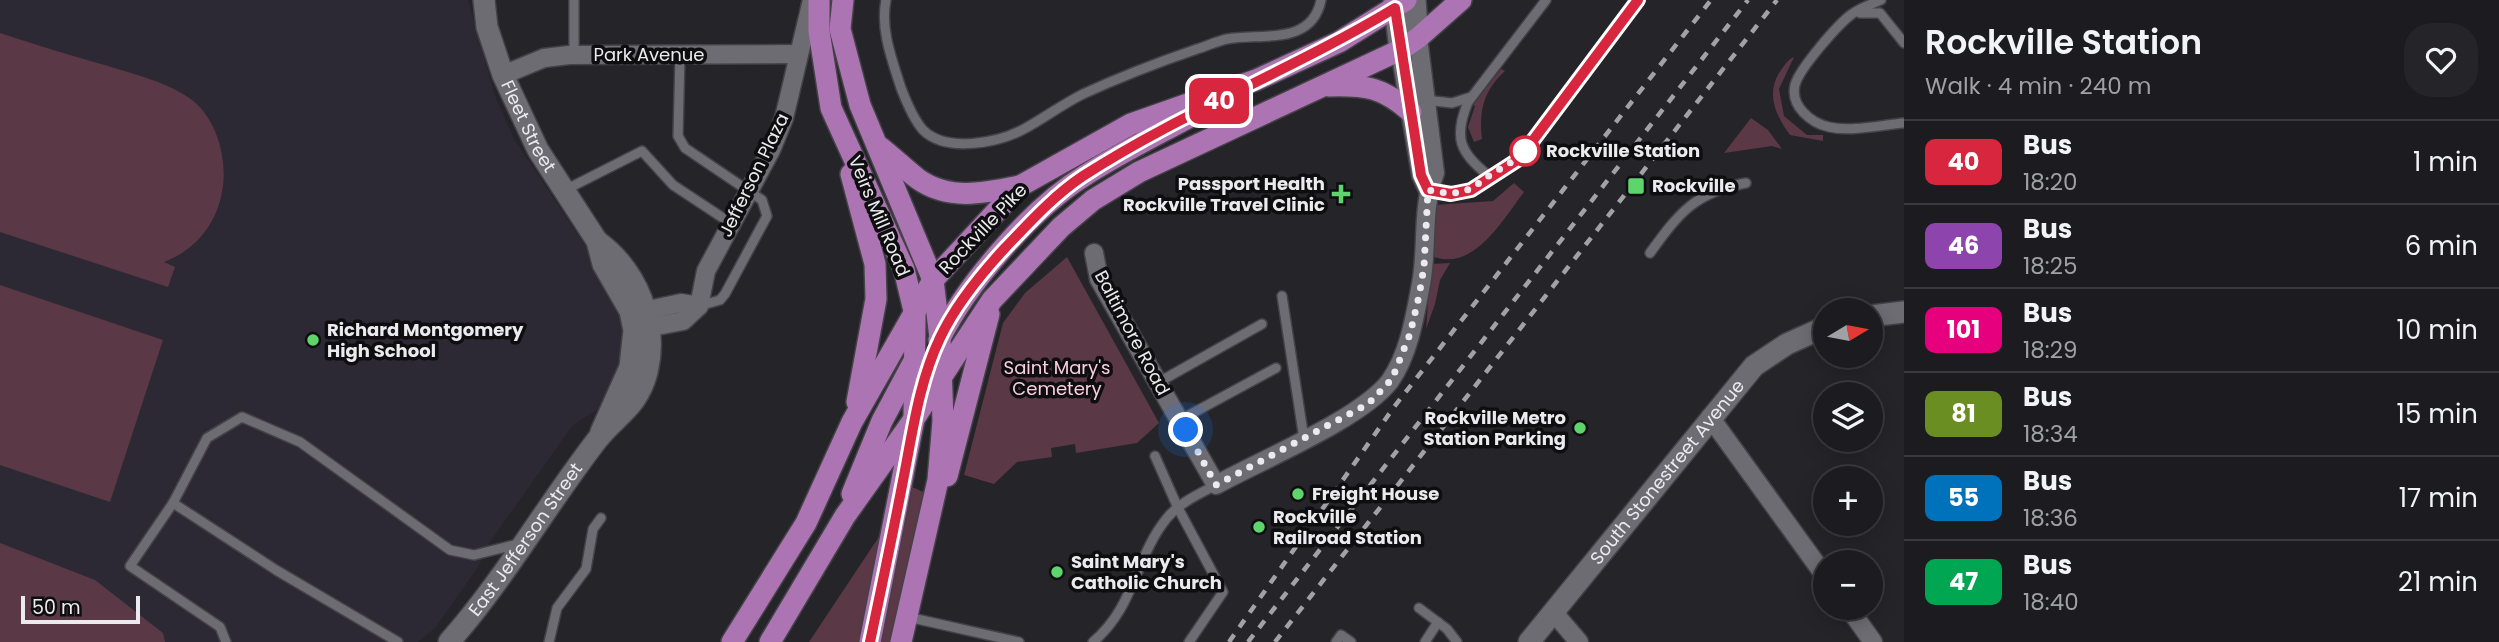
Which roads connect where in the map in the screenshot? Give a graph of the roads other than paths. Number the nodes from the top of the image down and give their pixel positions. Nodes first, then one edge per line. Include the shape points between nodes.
1 (484, 0) edge
2 (574, 0) edge
3 (812, 0) edge
4 (819, 0) edge
5 (843, 0) edge
6 (886, 0) edge
7 (1321, 0) edge
8 (1415, 0) edge
9 (1461, 0) edge
10 (1546, 0) edge
11 (1638, 0) edge
12 (1881, 0) edge
13 (1399, 3) edge
14 (1851, 14) junction
15 (1418, 38) junction
16 (1904, 43) edge
17 (1400, 50) junction
18 (798, 54) junction
19 (573, 55) junction
20 (680, 55) junction
21 (503, 75) junction
22 (1256, 80) junction
23 (1320, 86) junction
24 (1473, 96) junction
25 (1418, 106) junction
26 (831, 108) junction
27 (1904, 123) edge
28 (879, 147) junction
29 (1489, 176) junction
30 (1746, 183) dead end
31 (1020, 186) junction
32 (565, 190) junction
33 (1428, 190) junction
34 (749, 192) junction
35 (732, 224) junction
36 (1094, 253) dead end
37 (1650, 253) dead end
38 (933, 280) junction
39 (1282, 296) dead end
40 (992, 300) junction
41 (699, 306) junction
42 (1904, 312) edge
43 (915, 315) junction
44 (1883, 315) edge
45 (640, 320) junction
46 (1262, 324) dead end
47 (1813, 332) edge
48 (940, 338) junction
49 (915, 359) junction
50 (1276, 368) dead end
51 (943, 375) junction
52 (1158, 382) junction
53 (1710, 416) junction
54 (914, 419) junction
55 (1180, 420) junction
56 (852, 422) junction
57 (1304, 439) junction
58 (1155, 456) dead end
59 (1216, 485) junction
60 (173, 503) junction
61 (1178, 508) junction
62 (845, 516) junction
63 (601, 518) dead end
64 (523, 543) junction
65 (922, 551) junction
66 (1813, 559) edge
67 (1419, 608) dead end
68 (1555, 614) junction
69 (907, 617) junction
70 (1857, 620) edge
71 (1438, 622) junction
72 (226, 642) edge
73 (398, 642) edge
74 (449, 642) edge
75 (549, 642) edge
76 (732, 642) edge
77 (770, 642) edge
78 (870, 642) edge
79 (901, 642) edge
80 (1018, 642) edge
81 (1095, 642) edge
82 (1189, 642) edge
83 (1336, 642) edge
84 (1351, 642) edge
85 (1425, 642) edge
86 (1457, 642) edge
87 (1529, 642) edge
88 (1579, 642) edge
89 (1873, 642) edge

1 - 21 street, Fleet Street via 487,27
2 - 19 lane
3 - 18 street, Jefferson Plaza
4 - 26 main road, Veirs Mill Road
5 - 28 main road, Veirs Mill Road via 840,29 860,105
6 - 7 lane via 888,49 905,97 923,129 938,140 964,143 1022,131 1082,95 1214,43 1305,27
8 - 15 street
9 - 15 main road
10 - 24 lane
11 - 29 lane via 1519,159
12 - 14 lane
13 - 17 street
13 - 22 main road, Rockville Pike via 1339,42
14 - 16 lane via 1880,13
14 - 27 lane via 1797,80 1796,102 1810,119 1832,128
15 - 17 main road
15 - 25 street
17 - 23 main road
17 - 25 street
18 - 20 street, Park Avenue
18 - 34 street, Jefferson Plaza via 784,118
19 - 20 street, Park Avenue
19 - 21 street, Park Avenue via 544,58
20 - 34 lane via 678,136 685,148
21 - 32 street, Fleet Street via 538,150
22 - 31 main road, Rockville Pike via 1131,124
22 - 48 main road via 1082,177 1055,198 960,301
23 - 25 main road via 1356,85
23 - 40 main road via 1139,172 1093,200
24 - 25 lane
24 - 29 lane via 1463,115 1460,139 1464,153
25 - 33 street via 1421,175
26 - 43 main road, Veirs Mill Road via 904,269
26 - 56 main road via 875,264 876,299
28 - 31 main road via 919,179 948,192 979,194
28 - 38 main road, Veirs Mill Road
29 - 33 lane via 1461,193
30 - 37 lane via 1718,189 1689,205
31 - 38 main road, Rockville Pike
32 - 35 lane via 642,151 673,185
32 - 45 street, Fleet Street via 597,241 617,255 634,282
33 - 57 street via 1424,267 1410,334 1392,379 1368,404
34 - 35 street, Jefferson Plaza
34 - 41 lane via 762,200 767,216 764,224 725,295
35 - 41 street, Jefferson Plaza via 706,271
36 - 52 street, Baltimore Road via 1099,279
38 - 43 main road, Rockville Pike
38 - 48 main road, Veirs Mill Road
38 - 49 main road
39 - 57 lane
40 - 51 main road
40 - 65 main road via 953,456
41 - 45 street via 681,303
42 - 44 street
43 - 49 main road, Veirs Mill Road
43 - 56 main road, Rockville Pike
45 - 64 street, East Jefferson Street via 630,367 599,437
46 - 52 lane
47 - 53 street, South Stonestreet Avenue via 1754,366
48 - 51 main road, Veirs Mill Road
48 - 54 main road
49 - 54 main road, Veirs Mill Road
49 - 62 main road via 882,421
50 - 55 lane
51 - 54 main road
51 - 65 main road, Veirs Mill Road via 938,480
52 - 55 street, Baltimore Road
53 - 66 street
53 - 68 street, South Stonestreet Avenue
54 - 62 main road
54 - 78 main road, Veirs Mill Road
55 - 59 street, Baltimore Road
56 - 76 main road, Rockville Pike via 806,523
57 - 59 street
58 - 61 lane
59 - 61 lane
60 - 64 lane via 207,438 242,417 300,442 450,550 474,555
60 - 72 lane via 130,566 220,627
60 - 73 lane
61 - 81 lane via 1166,518 1120,613
61 - 82 lane via 1223,592
62 - 77 main road
63 - 75 lane via 593,529 586,569 557,608
64 - 74 street, East Jefferson Street
65 - 69 main road, Veirs Mill Road
67 - 71 lane
68 - 87 street, South Stonestreet Avenue
68 - 88 street
69 - 79 main road, Veirs Mill Road
69 - 80 lane
70 - 89 street
71 - 85 lane
71 - 86 lane
83 - 84 lane via 1341,635

